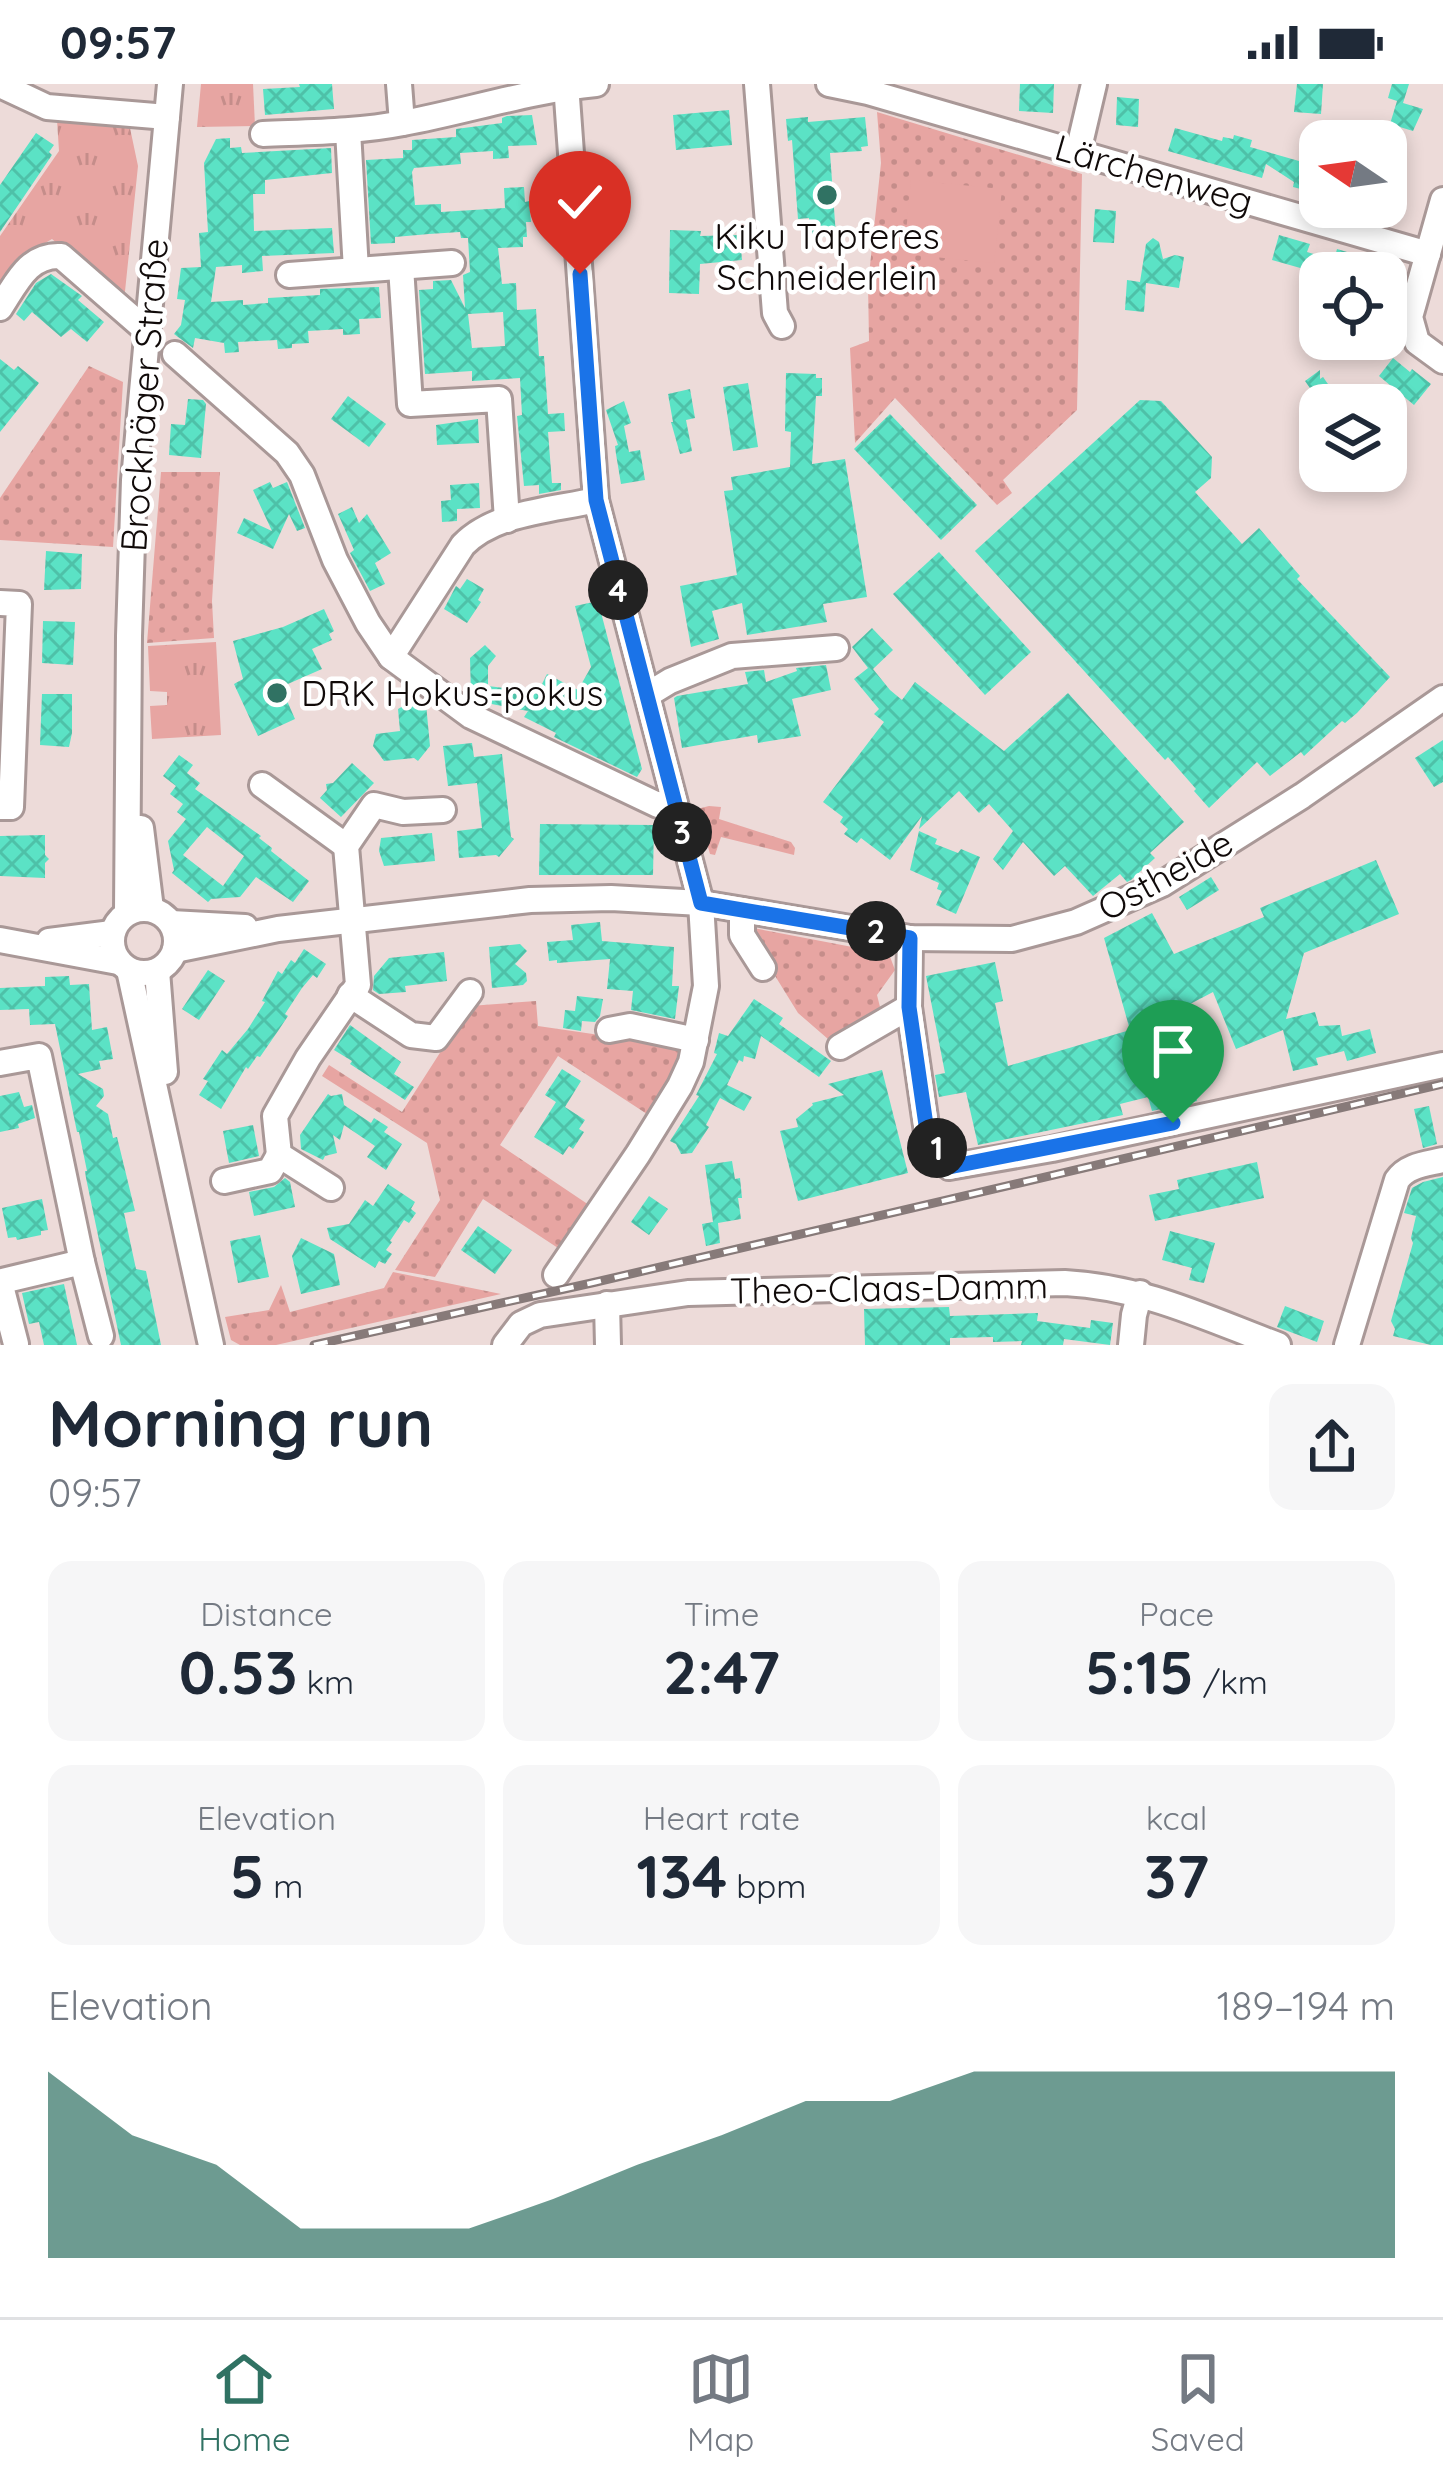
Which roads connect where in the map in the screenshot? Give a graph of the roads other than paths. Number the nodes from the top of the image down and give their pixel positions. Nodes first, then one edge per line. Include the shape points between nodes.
1 (170, 84) edge
2 (399, 84) edge
3 (596, 84) edge
4 (758, 84) edge
5 (829, 84) edge
6 (1094, 84) edge
7 (0, 85) edge
8 (566, 86) edge
9 (167, 117) junction
10 (402, 123) junction
11 (348, 131) junction
12 (263, 134) dead end
13 (1078, 152) junction
14 (1443, 200) edge
15 (1428, 254) junction
16 (452, 263) dead end
17 (401, 267) junction
18 (356, 270) junction
19 (289, 275) dead end
20 (0, 308) edge
21 (782, 326) dead end
22 (146, 330) junction
23 (175, 354) dead end
24 (1443, 362) edge
25 (596, 500) junction
26 (507, 520) junction
27 (0, 603) edge
28 (836, 648) dead end
29 (391, 656) junction
30 (647, 695) junction
31 (1443, 698) edge
32 (262, 785) dead end
33 (674, 801) junction
34 (0, 807) edge
35 (443, 810) dead end
36 (346, 846) junction
37 (701, 903) junction
38 (742, 910) junction
39 (140, 919) junction
40 (352, 921) junction
41 (278, 929) junction
42 (910, 938) junction
43 (0, 940) edge
44 (29, 944) junction
45 (175, 950) junction
46 (124, 966) junction
47 (763, 968) dead end
48 (157, 971) junction
49 (470, 992) dead end
50 (350, 995) junction
51 (909, 1007) junction
52 (609, 1030) dead end
53 (696, 1040) junction
54 (840, 1046) dead end
55 (0, 1063) edge
56 (1443, 1065) edge
57 (279, 1156) junction
58 (172, 1158) junction
59 (1443, 1160) edge
60 (224, 1181) dead end
61 (331, 1188) dead end
62 (82, 1262) junction
63 (556, 1275) dead end
64 (1, 1281) edge
65 (1140, 1293) junction
66 (607, 1304) junction
67 (101, 1336) dead end
68 (16, 1343) edge
69 (211, 1345) edge
70 (505, 1345) edge
71 (608, 1345) edge
72 (1131, 1345) edge
73 (1278, 1345) edge
74 (1346, 1345) edge

1 - 9 street, Brockhäger Straße
2 - 10 street
3 - 8 street
4 - 21 street
5 - 13 street, Lärchenweg
6 - 13 street
7 - 9 street via 47,107
8 - 10 street
8 - 25 street
9 - 22 street, Brockhäger Straße
10 - 11 street
11 - 12 street
11 - 18 street
13 - 15 street, Lärchenweg
14 - 15 street
15 - 24 street via 1410,317 1417,342
16 - 17 street
17 - 18 street
17 - 26 street via 410,404 499,399
18 - 19 street
20 - 22 street via 31,263 61,256
22 - 39 street, Brockhäger Straße via 129,707
23 - 29 street via 287,453 335,560
25 - 26 street
25 - 30 street
26 - 29 street via 463,545
27 - 34 street via 19,604 11,807
28 - 30 street via 732,656
29 - 33 street via 471,716 658,806
30 - 33 street
31 - 42 street, Ostheide via 1302,796 1126,902 1012,939
32 - 36 street
33 - 37 street
35 - 36 street via 374,806
36 - 40 street
37 - 38 street, Ostheide
37 - 40 street, Ostheide via 530,901
37 - 53 street via 706,986
38 - 42 street, Ostheide
38 - 47 street via 742,935
39 - 41 street, Ostheide
39 - 44 street, Ostheide
39 - 45 street via 176,934
39 - 46 street via 112,947
40 - 41 street, Ostheide
40 - 50 street via 358,985
41 - 45 street, Ostheide
42 - 51 street
43 - 44 street
44 - 46 street
45 - 48 street
46 - 48 street
46 - 58 street
48 - 58 street
49 - 50 street via 436,1038 411,1035
50 - 57 street via 275,1116
51 - 54 street
51 - 56 street via 927,1132 949,1167
52 - 53 street via 630,1026
53 - 63 street via 680,1087
55 - 62 street via 39,1056
57 - 60 street via 270,1171
57 - 61 street
58 - 69 street
59 - 74 street via 1409,1168 1397,1180
62 - 64 street
62 - 67 street
64 - 68 street
65 - 66 street, Theo-Claas-Damm via 1065,1283 941,1294 688,1293
65 - 72 street
65 - 73 street, Theo-Claas-Damm
66 - 70 street, Theo-Claas-Damm via 530,1319
66 - 71 street

